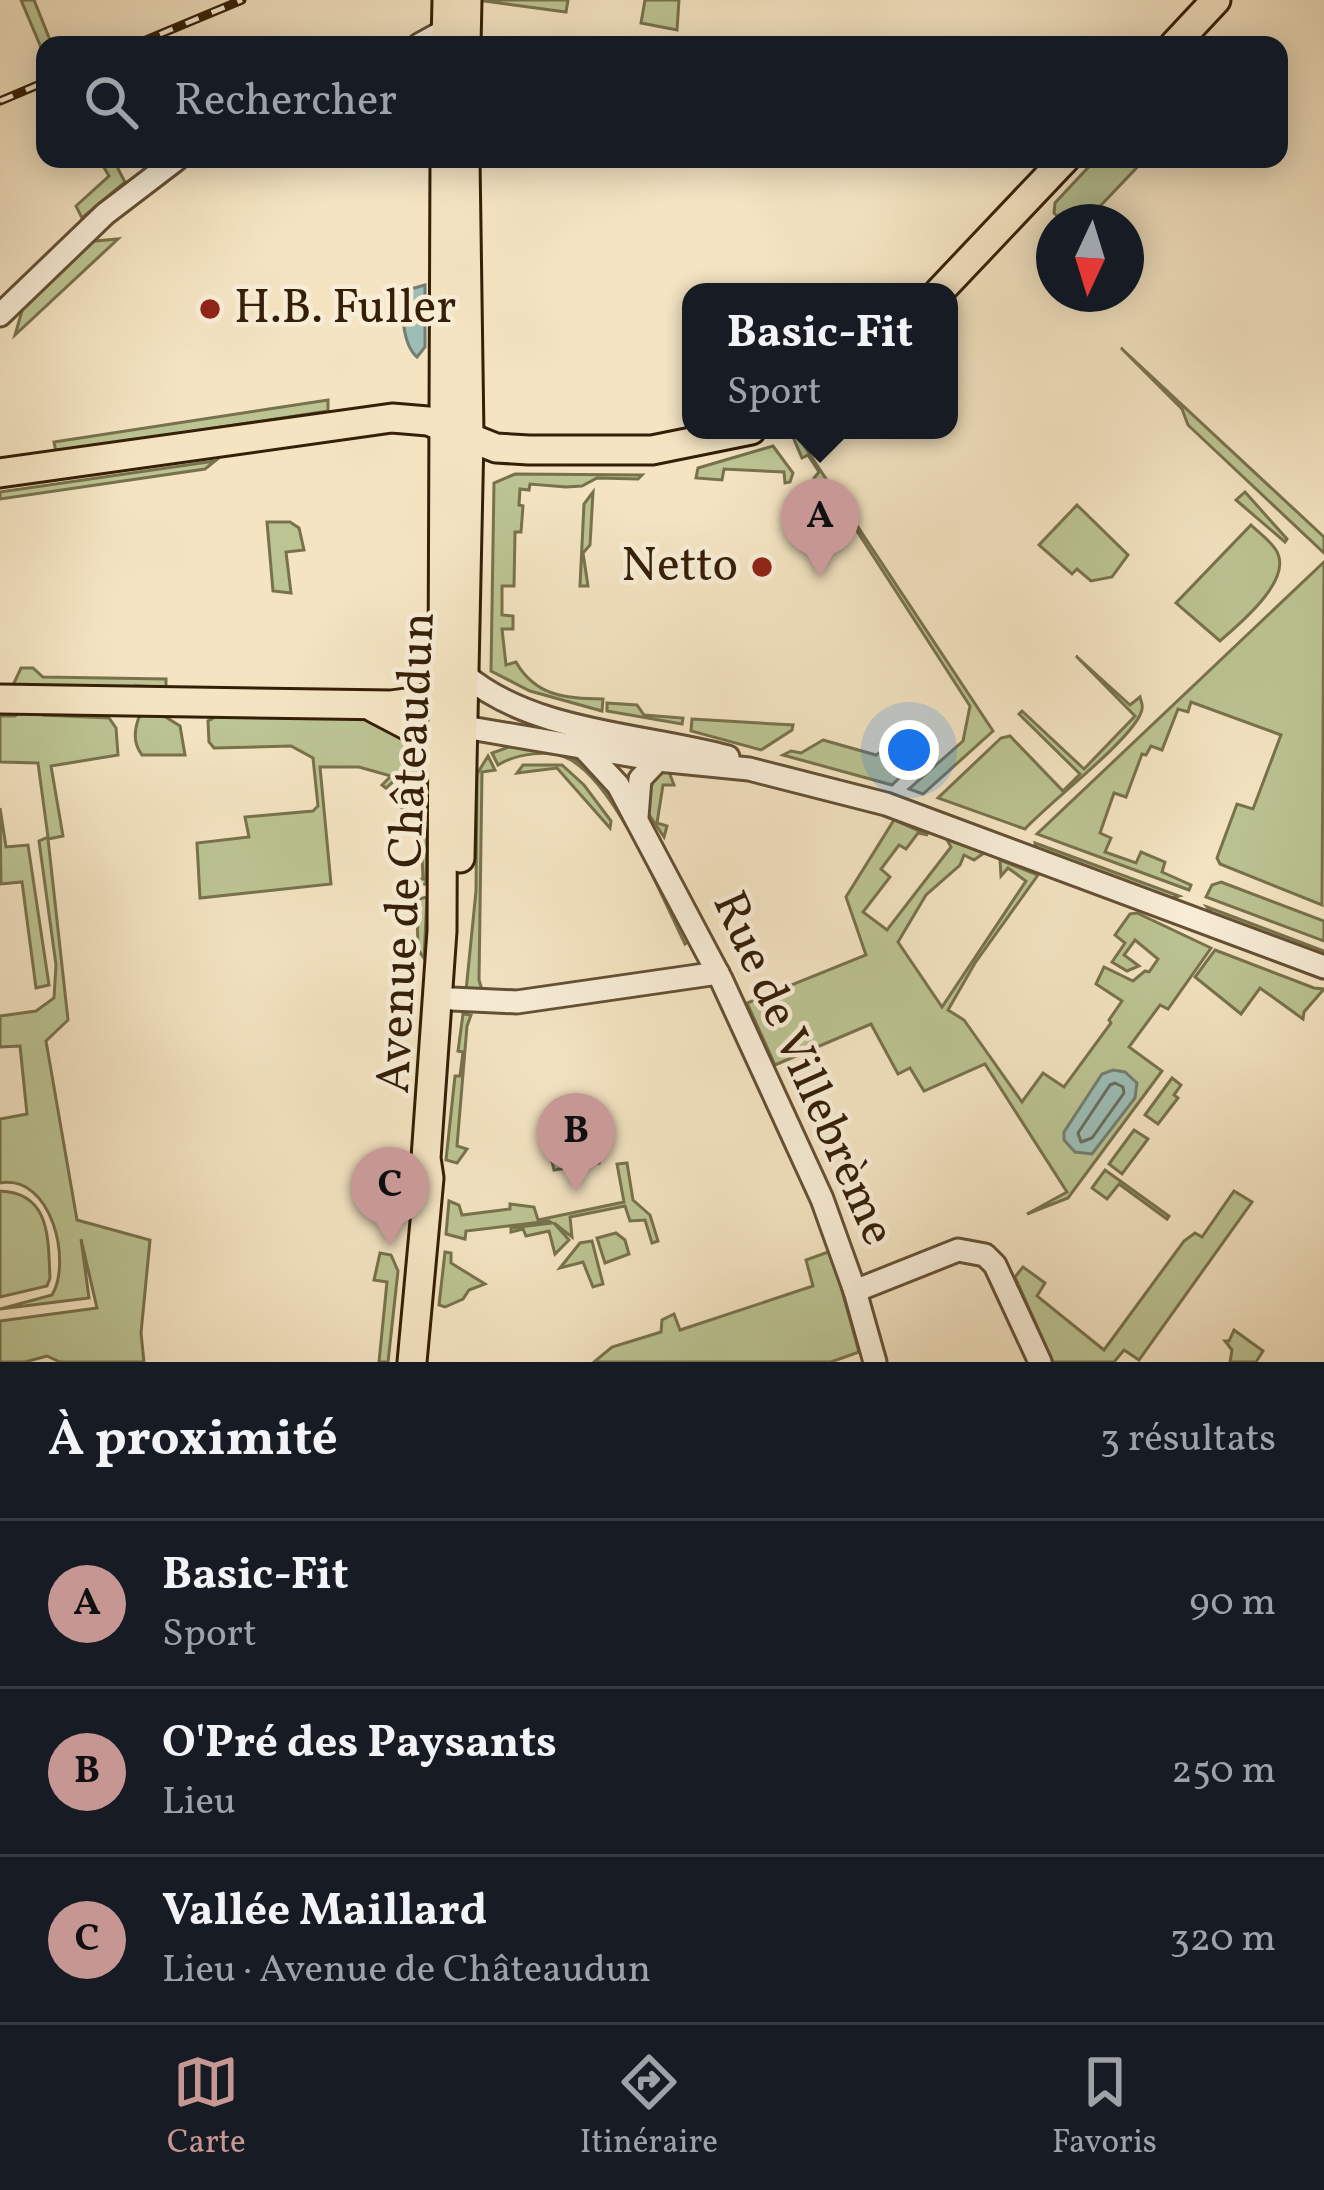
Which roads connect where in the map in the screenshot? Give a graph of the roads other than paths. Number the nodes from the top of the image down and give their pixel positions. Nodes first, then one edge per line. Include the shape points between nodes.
1 (447, 0) edge
2 (467, 0) edge
3 (1216, 0) edge
4 (456, 36) edge
5 (458, 36) edge
6 (1182, 36) edge
7 (165, 168) edge
8 (445, 168) edge
9 (465, 168) edge
10 (1056, 168) edge
11 (948, 283) edge
12 (0, 315) edge
13 (447, 364) junction
14 (411, 418) junction
15 (458, 433) junction
16 (706, 439) edge
17 (0, 473) edge
18 (464, 675) junction
19 (0, 699) edge
20 (378, 704) junction
21 (450, 713) junction
22 (560, 720) junction
23 (501, 731) junction
24 (581, 745) junction
25 (636, 750) junction
26 (452, 766) junction
27 (749, 769) junction
28 (629, 782) junction
29 (1324, 968) edge
30 (718, 973) junction
31 (452, 999) junction
32 (428, 1178) junction
33 (855, 1291) junction
34 (412, 1362) edge
35 (875, 1362) edge
36 (1040, 1362) edge

1 - 4 main road
2 - 5 main road
3 - 6 main road
7 - 12 street
8 - 13 main road, Avenue de Châteaudun
9 - 15 main road, Avenue de Châteaudun
10 - 11 main road
13 - 14 main road
13 - 15 main road, Avenue de Châteaudun
14 - 15 main road
14 - 17 main road
15 - 16 main road via 510,449 652,450
15 - 18 main road, Avenue de Châteaudun
15 - 21 main road, Avenue de Châteaudun
18 - 21 main road
18 - 22 street via 489,696
19 - 20 main road
20 - 21 main road
20 - 26 main road
21 - 22 street
21 - 23 street
21 - 26 main road, Avenue de Châteaudun
22 - 25 street
23 - 24 street
23 - 26 street
24 - 25 street
24 - 28 street
25 - 27 street
25 - 27 street via 693,747
25 - 28 street, Rue de Villebrème
26 - 31 main road, Avenue de Châteaudun
26 - 32 main road, Avenue de Châteaudun
27 - 29 street via 886,804
28 - 30 street, Rue de Villebrème via 637,817
30 - 31 street via 517,1002
30 - 33 street, Rue de Villebrème via 822,1199
31 - 32 main road, Avenue de Châteaudun
32 - 34 main road
33 - 35 street, Rue de Villebrème
33 - 36 street via 958,1250 985,1255

